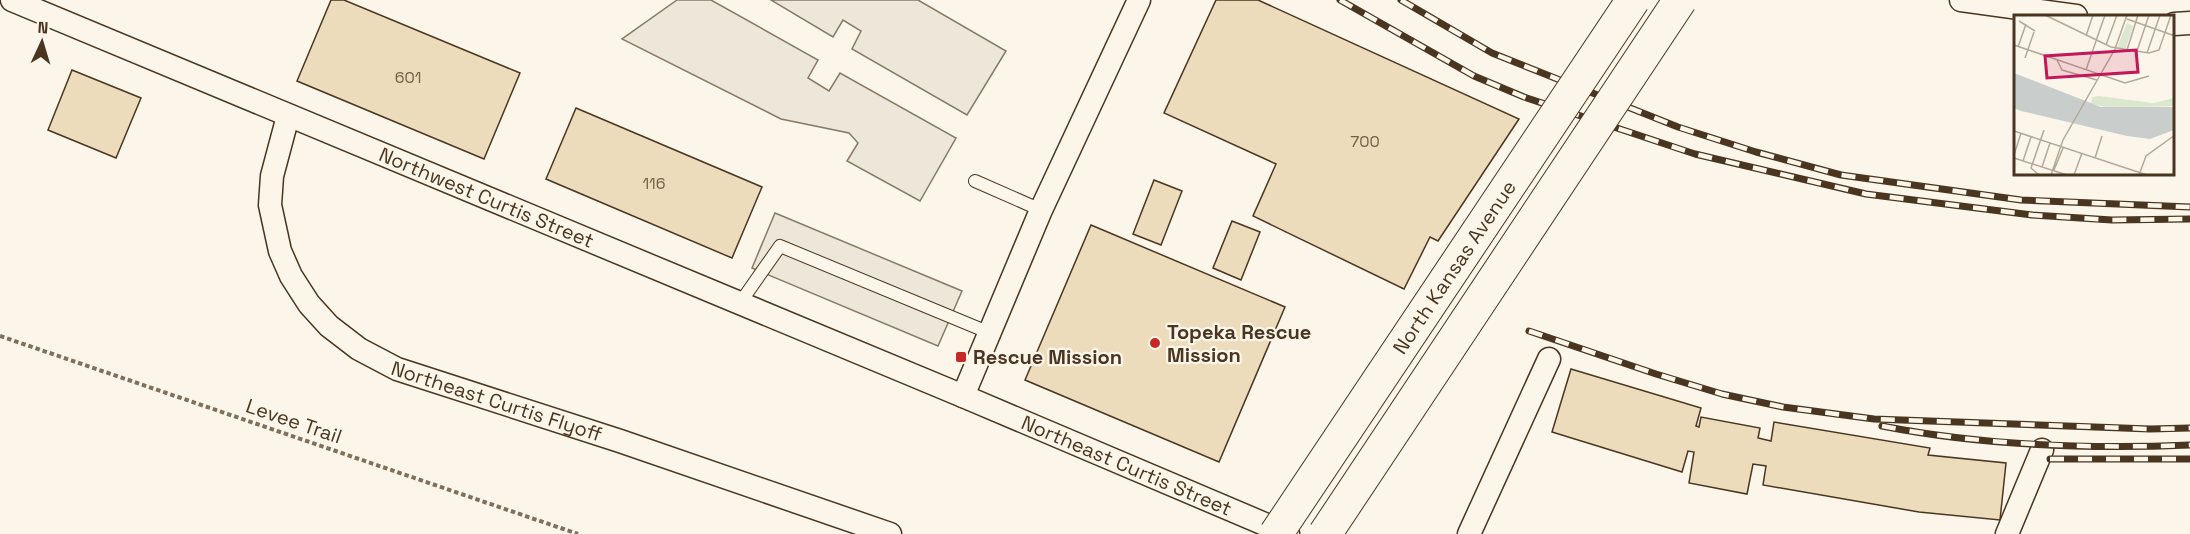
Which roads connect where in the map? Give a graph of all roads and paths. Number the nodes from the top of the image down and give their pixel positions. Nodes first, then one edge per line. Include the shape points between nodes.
1 (12, 0) edge
2 (1139, 0) edge
3 (1633, 0) edge
4 (1680, 0) edge
5 (1961, 0) edge
6 (2069, 15) edge
7 (2190, 23) edge
8 (2175, 24) edge
9 (288, 116) junction
10 (975, 181) dead end
11 (1041, 210) junction
12 (740, 303) junction
13 (990, 333) junction
14 (0, 336) edge
15 (1549, 358) dead end
16 (963, 396) junction
17 (2042, 450) dead end
18 (578, 534) edge
19 (890, 534) edge
20 (1276, 534) edge
21 (1288, 534) edge
22 (1325, 534) edge
23 (1468, 534) edge
24 (2007, 534) edge

1 - 9 street, Northwest Curtis Street
2 - 11 street
3 - 20 main road, North Kansas Avenue, bridge
4 - 22 main road, North Kansas Avenue, bridge
5 - 6 street
7 - 8 street
9 - 12 street, Northwest Curtis Street
9 - 19 street, Northeast Curtis Flyoff via 272,176 270,205 280,251 309,304 359,349 397,369
10 - 11 lane
11 - 13 street
12 - 13 lane via 780,246
12 - 16 street, Northwest Curtis Street
13 - 16 street
14 - 18 path, Levee Trail
15 - 23 street
16 - 21 street, Northeast Curtis Street
17 - 24 street

